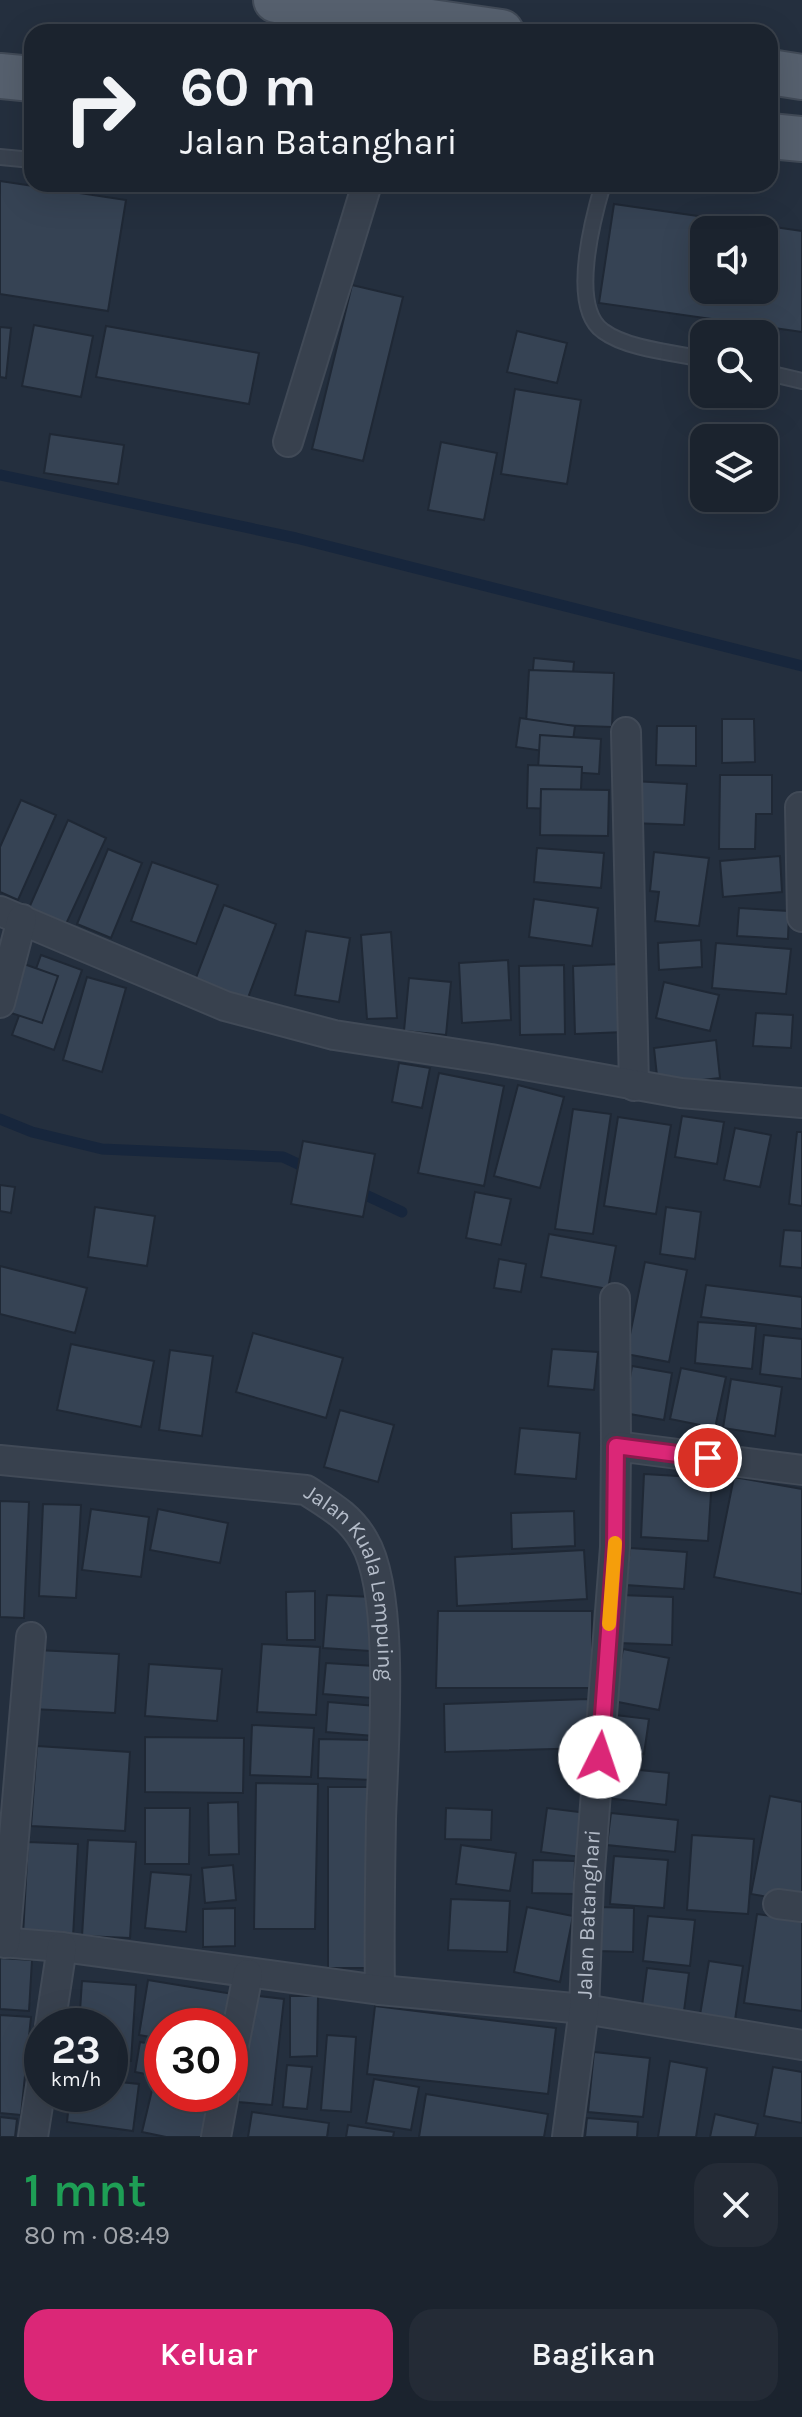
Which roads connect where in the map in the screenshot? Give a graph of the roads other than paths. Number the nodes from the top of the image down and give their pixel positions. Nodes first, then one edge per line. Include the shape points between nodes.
1 (276, 0) edge
2 (327, 20) edge
3 (385, 24) edge
4 (778, 73) edge
5 (0, 76) edge
6 (802, 77) edge
7 (24, 78) edge
8 (778, 137) edge
9 (802, 139) edge
10 (0, 157) edge
11 (24, 159) edge
12 (365, 192) edge
13 (601, 192) edge
14 (690, 356) edge
15 (778, 375) edge
16 (802, 381) edge
17 (288, 442) dead end
18 (626, 732) dead end
19 (800, 807) dead end
20 (11, 915) edge
21 (802, 917) edge
22 (0, 1003) edge
23 (634, 1086) junction
24 (802, 1103) edge
25 (615, 1298) dead end
26 (616, 1446) junction
27 (0, 1460) edge
28 (802, 1470) edge
29 (31, 1637) dead end
30 (2, 1943) edge
31 (62, 1947) junction
32 (248, 1974) junction
33 (380, 1990) junction
34 (53, 2008) edge
35 (241, 2008) edge
36 (584, 2009) junction
37 (802, 2045) edge
38 (37, 2112) edge
39 (221, 2112) edge
40 (33, 2137) edge
41 (216, 2137) edge
42 (567, 2137) edge

1 - 2 main road
2 - 3 main road
4 - 6 main road
5 - 7 main road
8 - 9 main road
10 - 11 lane
12 - 17 street
13 - 14 lane via 585,280 588,311 601,331
15 - 16 lane
18 - 23 street
19 - 21 street
20 - 22 street
20 - 23 street via 225,1006 334,1035
23 - 24 street
25 - 26 street, Jalan Batanghari
26 - 28 street
26 - 36 street, Jalan Batanghari via 615,1547
27 - 33 street, Jalan Kuala Lempuing via 306,1490 345,1515 366,1543 383,1629
29 - 30 street
30 - 31 street
31 - 32 street
31 - 34 street
32 - 33 street
32 - 35 street
33 - 36 street
36 - 37 street
36 - 42 street, Jalan Batanghari
38 - 40 street
39 - 41 street

